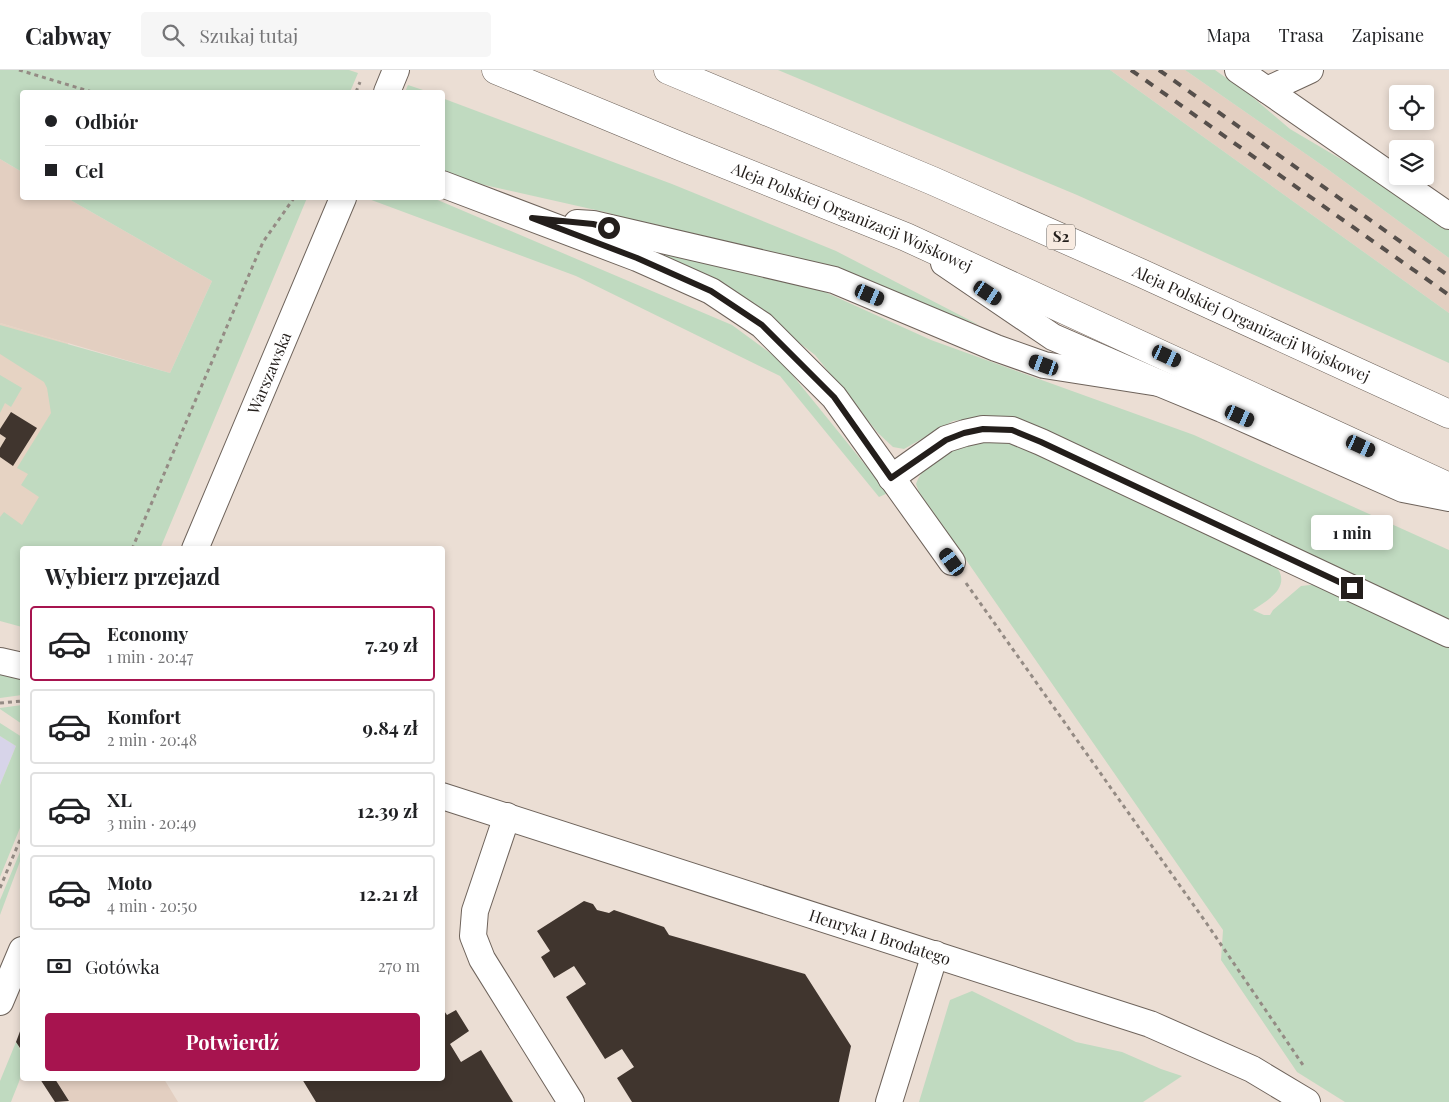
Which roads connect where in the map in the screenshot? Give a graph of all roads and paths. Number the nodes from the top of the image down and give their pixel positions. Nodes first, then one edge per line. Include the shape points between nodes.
1 (19, 70) edge
2 (396, 70) edge
3 (496, 70) edge
4 (668, 70) edge
5 (1238, 70) edge
6 (1310, 70) edge
7 (85, 90) edge
8 (388, 90) edge
9 (1267, 90) junction
10 (445, 185) edge
11 (293, 200) edge
12 (341, 200) edge
13 (1449, 216) edge
14 (532, 218) junction
15 (906, 237) junction
16 (1159, 383) junction
17 (1449, 414) edge
18 (891, 478) junction
19 (1449, 487) edge
20 (1449, 498) edge
21 (133, 546) edge
22 (196, 546) edge
23 (952, 562) joint
24 (1449, 634) edge
25 (0, 661) edge
26 (20, 666) edge
27 (20, 701) edge
28 (0, 703) edge
29 (445, 797) edge
30 (507, 816) junction
31 (20, 840) edge
32 (0, 888) edge
33 (935, 954) junction
34 (20, 955) edge
35 (0, 1002) edge
36 (1307, 1072) dead end
37 (571, 1102) edge
38 (888, 1102) edge
39 (1307, 1102) edge

1 - 7 path
2 - 8 street
3 - 15 highway, Aleja Polskiej Organizacji Wojskowej
4 - 17 highway, Aleja Polskiej Organizacji Wojskowej / S2 via 933,181
5 - 9 street
6 - 9 street
9 - 13 street
10 - 14 street
11 - 21 path via 263,242
12 - 22 street, Warszawska
14 - 16 street via 593,224 834,280 1044,365
14 - 18 street via 637,258 711,291 762,325 834,397
15 - 16 street via 1053,338
15 - 19 highway, Aleja Polskiej Organizacji Wojskowej
16 - 20 street via 1403,489
18 - 23 street
18 - 24 street via 946,440 983,429 1012,430
23 - 36 path
25 - 26 street
27 - 28 path
29 - 30 street, Henryka I Brodatego
30 - 33 street, Henryka I Brodatego
30 - 37 street via 475,911 473,936 482,959
31 - 32 path
33 - 38 street
33 - 39 street, Henryka I Brodatego via 1150,1024 1252,1069
34 - 35 street

